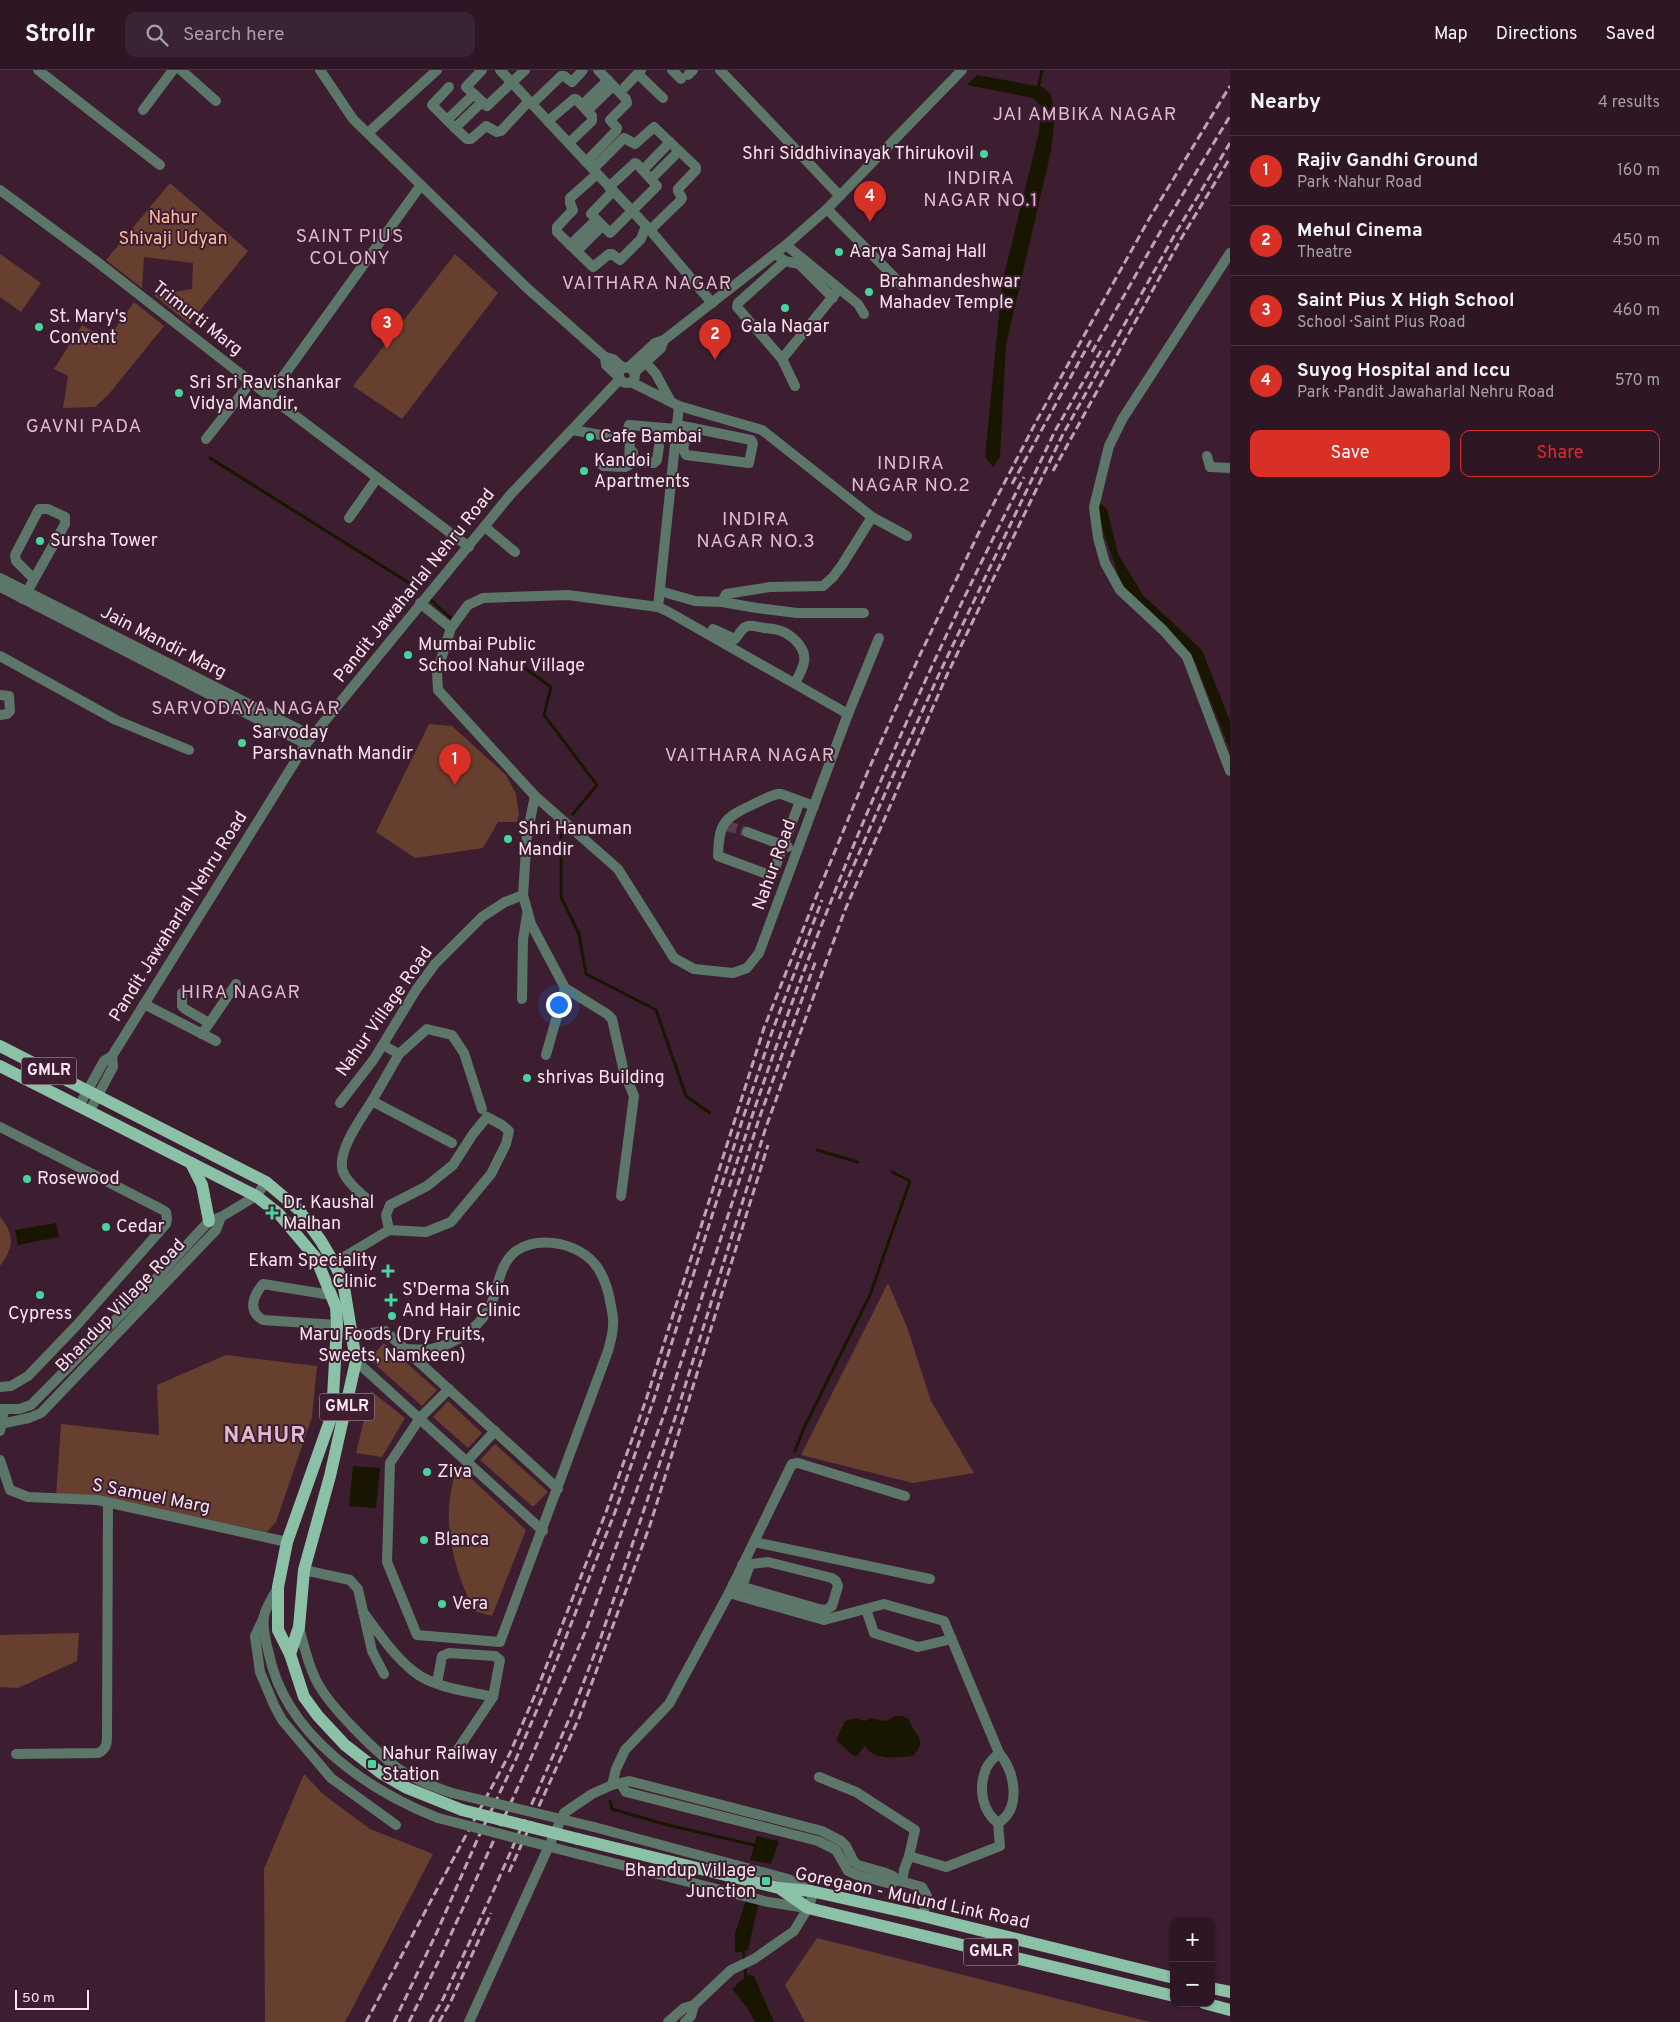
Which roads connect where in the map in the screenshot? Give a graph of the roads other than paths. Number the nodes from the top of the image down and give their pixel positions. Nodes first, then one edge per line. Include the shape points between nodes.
1 (38, 70) edge
2 (173, 70) edge
3 (181, 70) edge
4 (320, 70) edge
5 (436, 70) edge
6 (482, 70) edge
7 (500, 70) edge
8 (525, 70) edge
9 (558, 70) edge
10 (583, 70) edge
11 (598, 70) edge
12 (672, 70) edge
13 (720, 70) edge
14 (960, 71) edge
15 (640, 72) edge
16 (688, 75) edge
17 (611, 83) junction
18 (513, 84) junction
19 (449, 87) dead end
20 (625, 87) dead end
21 (474, 94) junction
22 (663, 98) dead end
23 (216, 101) dead end
24 (482, 102) junction
25 (530, 102) junction
26 (585, 108) junction
27 (143, 110) dead end
28 (447, 120) junction
29 (548, 121) junction
30 (456, 128) junction
31 (368, 133) junction
32 (670, 142) junction
33 (569, 143) junction
34 (679, 151) junction
35 (160, 165) dead end
36 (592, 168) junction
37 (643, 170) junction
38 (652, 178) junction
39 (421, 185) junction
40 (611, 189) junction
41 (0, 190) edge
42 (840, 196) junction
43 (827, 209) junction
44 (633, 212) junction
45 (599, 223) junction
46 (648, 228) junction
47 (786, 245) junction
48 (573, 248) junction
49 (1230, 253) edge
50 (776, 254) junction
51 (786, 261) junction
52 (743, 279) junction
53 (902, 285) dead end
54 (753, 290) junction
55 (836, 294) junction
56 (712, 304) junction
57 (864, 314) dead end
58 (643, 359) junction
59 (782, 359) junction
60 (626, 374) junction
61 (251, 382) junction
62 (795, 386) dead end
63 (269, 396) junction
64 (675, 404) junction
65 (688, 427) junction
66 (572, 430) junction
67 (676, 430) junction
68 (607, 436) dead end
69 (206, 439) dead end
70 (659, 446) dead end
71 (1207, 456) dead end
72 (603, 466) dead end
73 (1230, 468) edge
74 (377, 478) junction
75 (872, 517) junction
76 (349, 518) dead end
77 (485, 527) junction
78 (907, 536) dead end
79 (469, 547) junction
80 (515, 552) dead end
81 (0, 578) edge
82 (34, 579) junction
83 (0, 587) edge
84 (660, 591) junction
85 (25, 595) junction
86 (722, 602) junction
87 (420, 604) junction
88 (658, 607) junction
89 (864, 613) dead end
90 (451, 628) junction
91 (718, 634) junction
92 (879, 638) dead end
93 (0, 656) edge
94 (794, 683) junction
95 (0, 695) edge
96 (0, 714) edge
97 (848, 714) junction
98 (309, 740) junction
99 (189, 750) dead end
100 (1230, 771) edge
101 (535, 796) junction
102 (800, 801) junction
103 (814, 806) junction
104 (747, 832) tunnel mouth
105 (783, 845) junction
106 (797, 850) junction
107 (523, 895) junction
108 (527, 911) junction
109 (236, 984) dead end
110 (565, 988) junction
111 (182, 993) dead end
112 (522, 999) dead end
113 (144, 1004) junction
114 (185, 1010) junction
115 (178, 1021) junction
116 (210, 1023) junction
117 (202, 1034) junction
118 (216, 1041) dead end
119 (383, 1044) junction
120 (0, 1046) edge
121 (399, 1054) junction
122 (546, 1055) dead end
123 (0, 1066) edge
124 (93, 1093) junction
125 (372, 1101) junction
126 (340, 1103) dead end
127 (84, 1109) junction
128 (482, 1109) dead end
129 (0, 1127) edge
130 (452, 1143) dead end
131 (190, 1163) junction
132 (266, 1182) junction
133 (256, 1196) junction
134 (621, 1196) dead end
135 (365, 1197) dead end
136 (215, 1219) junction
137 (389, 1230) junction
138 (178, 1254) junction
139 (187, 1262) junction
140 (334, 1263) junction
141 (151, 1284) junction
142 (159, 1291) junction
143 (331, 1295) junction
144 (133, 1302) junction
145 (141, 1310) junction
146 (337, 1325) junction
147 (352, 1336) junction
148 (98, 1337) junction
149 (107, 1345) junction
150 (405, 1349) junction
151 (356, 1361) junction
152 (64, 1372) junction
153 (73, 1380) junction
154 (0, 1387) edge
155 (449, 1390) junction
156 (43, 1393) junction
157 (52, 1402) junction
158 (2, 1409) edge
159 (420, 1418) junction
160 (0, 1426) edge
161 (495, 1431) junction
162 (0, 1460) edge
163 (467, 1461) junction
164 (558, 1489) junction
165 (905, 1496) dead end
166 (108, 1503) junction
167 (543, 1531) junction
168 (287, 1542) junction
169 (754, 1542) junction
170 (746, 1564) junction
171 (304, 1570) junction
172 (930, 1579) dead end
173 (278, 1587) junction
174 (734, 1588) junction
175 (866, 1609) junction
176 (363, 1612) junction
177 (264, 1616) junction
178 (299, 1627) junction
179 (952, 1639) junction
180 (290, 1654) junction
181 (384, 1674) dead end
182 (437, 1683) junction
183 (493, 1697) junction
184 (456, 1752) dead end
185 (999, 1753) junction
186 (16, 1754) dead end
187 (819, 1777) dead end
188 (617, 1784) junction
189 (998, 1823) junction
190 (396, 1825) dead end
191 (822, 1831) junction
192 (818, 1841) junction
193 (842, 1841) junction
194 (836, 1850) junction
195 (908, 1859) junction
196 (850, 1866) junction
197 (744, 1873) junction
198 (902, 1882) junction
199 (773, 1883) junction
200 (813, 1891) junction
201 (808, 1908) junction
202 (923, 1916) junction
203 (1170, 1977) edge
204 (1215, 1989) edge
205 (1230, 1992) edge
206 (1170, 1995) edge
207 (694, 2005) junction
208 (1215, 2006) edge
209 (1230, 2010) edge
210 (469, 2022) edge
211 (668, 2022) edge
212 (685, 2022) edge

1 - 35 street
2 - 27 street
3 - 23 street
4 - 31 street via 353,119
5 - 31 street
6 - 21 street via 467,85
7 - 18 street
8 - 18 street
9 - 25 street
10 - 25 street via 572,82 561,76
11 - 17 street
12 - 16 street
13 - 42 street
14 - 42 street
15 - 20 street
15 - 22 street
17 - 26 street
17 - 36 street via 628,103 610,120 616,131
18 - 24 street via 489,106
18 - 25 street
19 - 28 street via 432,105
21 - 24 street
21 - 28 street
24 - 30 street
25 - 29 street
25 - 30 street via 498,132 486,126 471,139
26 - 29 street via 576,99 572,100
26 - 33 street via 592,121
28 - 30 street
29 - 33 street
31 - 39 street
32 - 34 street
32 - 36 street via 652,128 635,144 624,138
32 - 37 street
33 - 36 street
34 - 38 street
34 - 46 street via 696,170 678,189 681,200
36 - 40 street
36 - 48 street via 570,198 573,210 557,227 557,232
37 - 38 street
37 - 40 street via 632,164
38 - 44 street via 657,188
39 - 60 street via 527,288 605,357 606,364
39 - 63 street
40 - 44 street
40 - 45 street via 591,213
41 - 61 street, Trimurti Marg
42 - 43 street
43 - 47 street
43 - 53 street
44 - 45 street via 611,232
44 - 46 street
45 - 48 street
46 - 48 street via 620,260 609,254 593,267
46 - 56 street
47 - 50 street
47 - 55 street
49 - 100 street via 1123,418 1109,446 1094,507 1105,564 1120,590 1163,630 1187,658
50 - 51 street
50 - 52 street
51 - 54 street
51 - 55 street via 799,264
52 - 54 street
52 - 56 street
54 - 59 street via 738,303 738,311
55 - 57 street via 858,304
55 - 59 street
56 - 58 street, Pandit Jawaharlal Nehru Road via 664,340 655,343
58 - 60 street, Pandit Jawaharlal Nehru Road
58 - 64 street
59 - 62 street
60 - 64 street
60 - 66 street, Pandit Jawaharlal Nehru Road
61 - 63 street, Trimurti Marg
61 - 69 street
63 - 74 street, Trimurti Marg
64 - 67 street
64 - 75 street via 762,430
65 - 65 street via 751,440 750,463 686,455 683,449
65 - 67 street
66 - 68 street
66 - 77 street, Pandit Jawaharlal Nehru Road via 511,494
67 - 70 street via 635,432 632,461 656,462
67 - 72 street via 629,425 629,465
67 - 84 street
71 - 73 street via 1210,467
74 - 76 street
74 - 79 street, Trimurti Marg
75 - 78 street
75 - 86 street via 838,571 823,586 770,586 726,594
77 - 79 street, Pandit Jawaharlal Nehru Road
77 - 80 street
79 - 87 street, Pandit Jawaharlal Nehru Road
81 - 85 street, Jain Mandir Marg
82 - 82 street via 65,524 65,517 48,509 40,509 15,555 16,561
82 - 85 street
83 - 85 street, Jain Mandir Marg
84 - 86 street via 695,601
84 - 88 street
85 - 98 street, Jain Mandir Marg
86 - 89 street via 797,613
87 - 90 street
87 - 98 street, Pandit Jawaharlal Nehru Road
88 - 90 street, Nahur Road via 568,595 482,598 468,605
88 - 91 street, Nahur Road
90 - 101 street, Nahur Road via 437,672 438,690
91 - 94 street, Nahur Road
91 - 94 street via 735,639 743,628 750,626 780,630 790,635 803,648 805,655
92 - 97 street
93 - 99 street via 116,720
94 - 97 street, Nahur Road
95 - 96 street via 9,696 10,711
97 - 103 street, Nahur Road
98 - 113 street, Pandit Jawaharlal Nehru Road
101 - 106 street, Nahur Road via 618,869 674,958 694,969 733,973 748,968 759,952
101 - 107 street via 527,835
102 - 103 street
102 - 105 street
102 - 105 street via 775,794 734,813 727,818 718,841 718,856 772,876
103 - 106 street, Nahur Road
104 - 105 street
105 - 106 street
107 - 108 street
107 - 119 street, Nahur Village Road via 482,917 435,964
108 - 110 street
108 - 112 street
109 - 116 street
110 - 122 street
110 - 134 street via 612,1019 624,1072 634,1096
111 - 114 street
113 - 115 street
113 - 124 street, Pandit Jawaharlal Nehru Road via 112,1056 104,1061
114 - 115 street
114 - 116 street
115 - 117 street
116 - 117 street
117 - 118 street
119 - 121 street
119 - 126 street, Nahur Village Road
120 - 124 main road, GMLR
121 - 125 street
121 - 128 street via 427,1029 452,1035 464,1053
123 - 127 main road, GMLR
124 - 127 street
124 - 132 main road, GMLR
125 - 130 street
125 - 135 street via 342,1154 343,1173
127 - 131 main road, GMLR
129 - 154 street via 161,1209 166,1212 167,1219 76,1326 28,1376 11,1386
131 - 133 main road, GMLR
131 - 136 main road
132 - 133 street
132 - 140 main road, GMLR via 298,1209
133 - 136 street
133 - 143 main road, GMLR via 279,1214 316,1258
136 - 138 street
136 - 139 street, Bhandup Village Road via 216,1230
137 - 137 street via 386,1214 390,1204 427,1186 453,1165 487,1118 509,1131 491,1174 451,1222 426,1232
137 - 140 street
138 - 139 street
138 - 141 street
139 - 142 street, Bhandup Village Road
140 - 147 main road, GMLR via 342,1281
141 - 142 street
141 - 144 street
142 - 145 street, Bhandup Village Road
143 - 146 main road, GMLR via 336,1307
143 - 146 street via 263,1284 253,1300 253,1311 263,1320
144 - 145 street
144 - 148 street
145 - 149 street, Bhandup Village Road
146 - 168 main road, GMLR via 332,1415
147 - 150 street via 385,1331
147 - 151 main road, GMLR
148 - 149 street
148 - 152 street
149 - 153 street, Bhandup Village Road
150 - 155 street
150 - 164 street via 431,1349 456,1341 477,1325 491,1304 504,1263 516,1251 548,1242 572,1247 587,1256 603,1274 614,1324 608,1351
151 - 159 street
151 - 171 main road, GMLR via 330,1476
152 - 153 street
152 - 156 street
153 - 157 street, Bhandup Village Road
155 - 159 street
155 - 161 street
156 - 157 street
156 - 158 street via 31,1405
157 - 160 street, Bhandup Village Road via 35,1416
158 - 160 street
159 - 163 street
159 - 167 street via 390,1463 387,1551 390,1574 417,1635 500,1642
161 - 163 street
161 - 164 street
162 - 166 street, S Samuel Marg via 10,1490 28,1498
163 - 167 street
164 - 167 street
165 - 169 street via 798,1463 792,1464
166 - 168 street, S Samuel Marg
166 - 186 street via 106,1747 98,1753
168 - 173 main road, GMLR
169 - 170 street
169 - 172 street
170 - 174 street
170 - 174 street via 781,1564 832,1578 838,1586 832,1606 826,1610 819,1609
171 - 176 street via 350,1580 358,1589
171 - 178 main road, GMLR
173 - 177 street
173 - 180 main road, GMLR via 278,1630
174 - 175 street via 824,1620
174 - 188 street via 669,1704 624,1750 616,1769
175 - 179 street via 884,1604 944,1621
175 - 179 street via 874,1633 918,1647
176 - 181 street via 372,1651
176 - 182 street via 400,1659 414,1672
177 - 190 street via 255,1636 260,1672 282,1720 331,1778
177 - 201 street, bridge via 266,1642 282,1696 309,1732 344,1765 375,1788 411,1808 438,1818 736,1894
178 - 180 main road, GMLR
178 - 197 street, bridge via 306,1656 318,1683 335,1708 396,1767 428,1785 594,1828
179 - 185 street
180 - 197 main road, bridge via 304,1697 318,1716 345,1745 407,1788 462,1810 578,1839
182 - 183 street
182 - 183 street via 442,1656 449,1653 495,1656 500,1660
183 - 184 street
185 - 189 street via 1007,1762 1013,1792 1007,1818
185 - 189 street via 987,1767 983,1778 983,1805
187 - 195 street via 856,1792 915,1830
188 - 191 street via 629,1781
188 - 192 street via 626,1792
188 - 210 street via 592,1794 564,1813
189 - 195 street via 1000,1846 946,1867
191 - 192 street
191 - 193 street
192 - 194 street
193 - 194 street
193 - 196 street
194 - 196 street
195 - 198 street
196 - 198 street via 858,1865
197 - 199 main road
198 - 202 street via 922,1887 925,1891
199 - 200 main road, Goregaon - Mulund Link Road / GMLR
199 - 200 street via 788,1879
199 - 201 main road, Goregaon - Mulund Link Road / GMLR
200 - 201 street
200 - 202 main road, Goregaon - Mulund Link Road / GMLR
201 - 206 main road, Goregaon - Mulund Link Road / GMLR
201 - 207 street via 794,1931 754,1959 731,1970
202 - 203 main road, Goregaon - Mulund Link Road / GMLR
204 - 205 main road
207 - 211 street via 684,2008
207 - 212 street via 692,2016
208 - 209 main road

